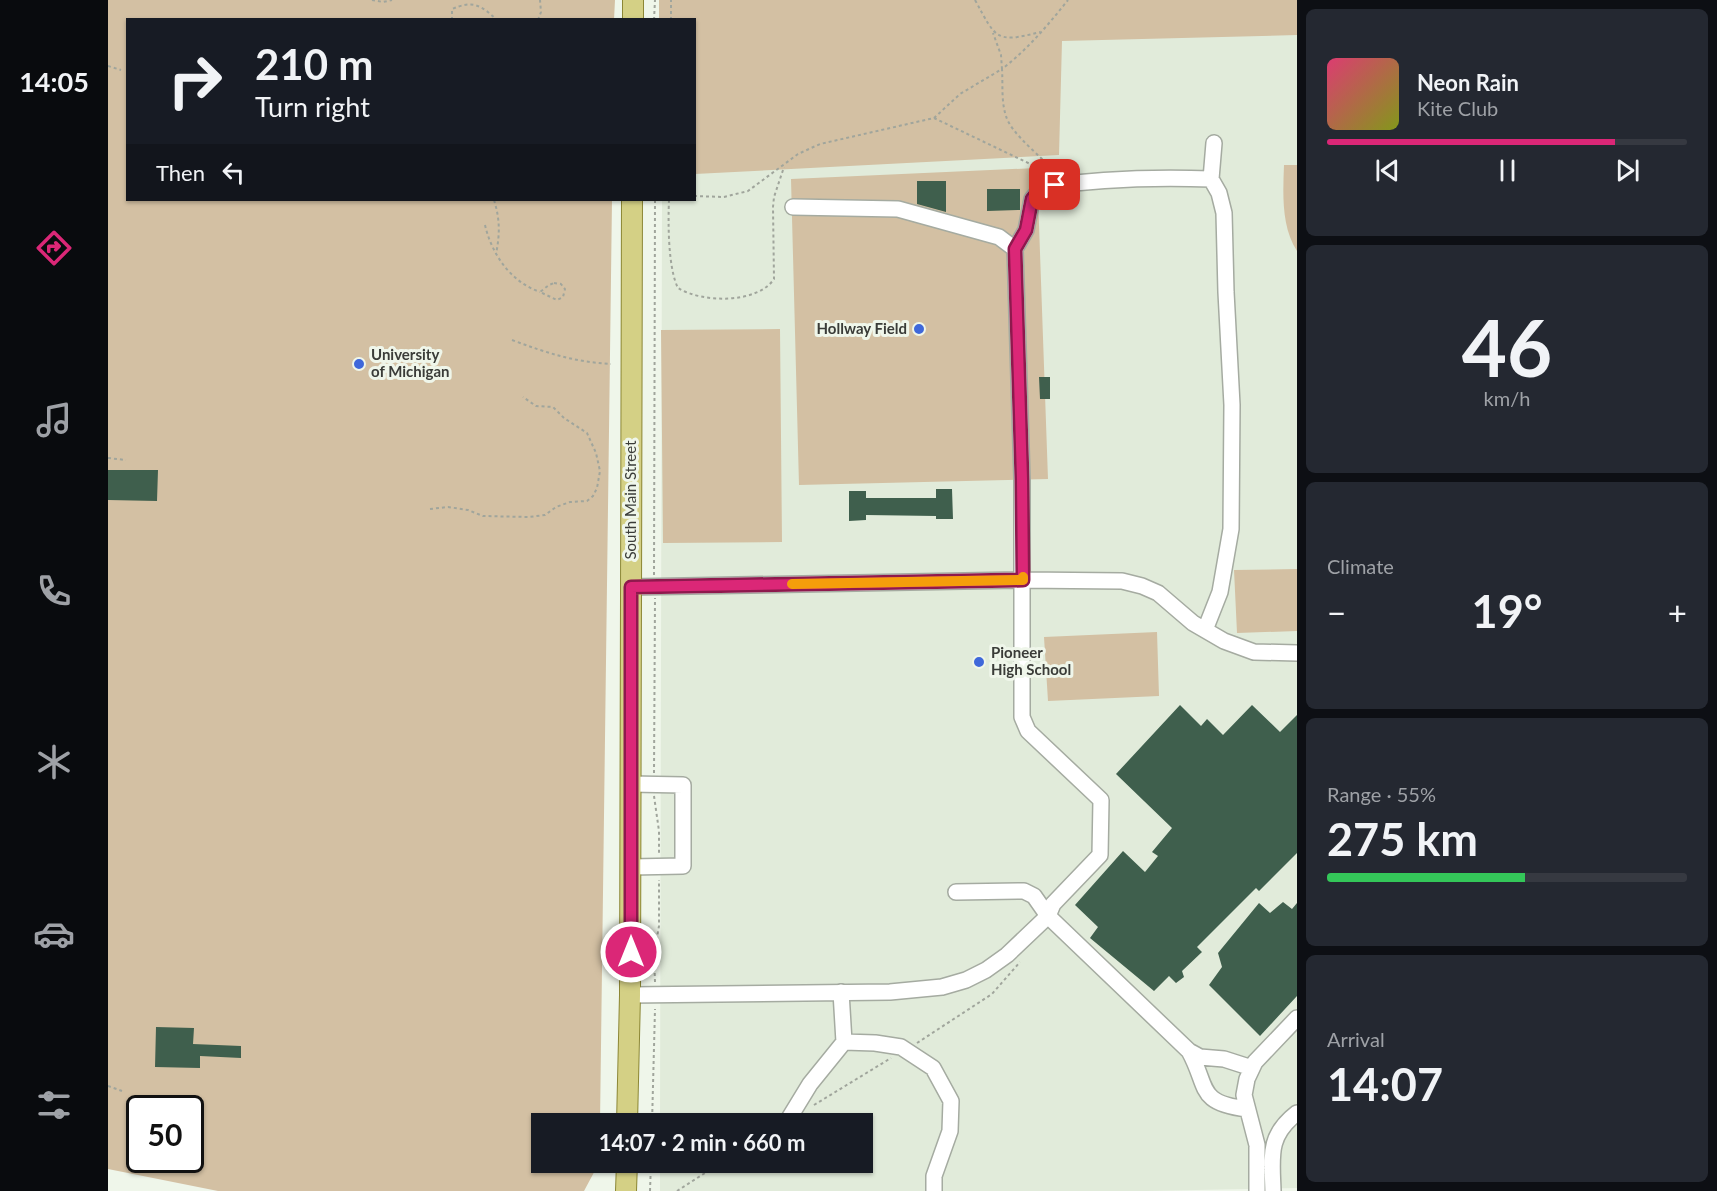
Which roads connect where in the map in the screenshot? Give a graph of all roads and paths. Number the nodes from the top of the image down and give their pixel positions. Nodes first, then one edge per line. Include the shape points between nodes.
1 (372, 0) edge
2 (392, 0) edge
3 (540, 0) edge
4 (633, 0) edge
5 (655, 0) edge
6 (671, 0) edge
7 (975, 0) edge
8 (1068, 0) edge
9 (452, 18) edge
10 (495, 18) edge
11 (539, 18) edge
12 (633, 18) edge
13 (654, 18) edge
14 (671, 18) edge
15 (1043, 32) junction
16 (993, 33) junction
17 (108, 66) edge
18 (1002, 69) junction
19 (121, 70) dead end
20 (934, 118) junction
21 (1214, 143) dead end
22 (785, 164) junction
23 (1212, 179) junction
24 (696, 196) edge
25 (494, 201) edge
26 (632, 201) edge
27 (655, 201) edge
28 (669, 201) edge
29 (793, 207) dead end
30 (485, 225) dead end
31 (1015, 249) junction
32 (496, 254) junction
33 (540, 292) junction
34 (512, 340) dead end
35 (611, 364) dead end
36 (523, 397) dead end
37 (108, 458) edge
38 (126, 460) dead end
39 (430, 509) dead end
40 (654, 573) dead end
41 (1023, 580) junction
42 (631, 587) junction
43 (1205, 630) junction
44 (1297, 654) edge
45 (631, 784) junction
46 (631, 867) junction
47 (956, 892) dead end
48 (1048, 916) junction
49 (1023, 959) dead end
50 (841, 992) junction
51 (630, 995) junction
52 (1297, 1018) edge
53 (844, 1042) junction
54 (905, 1050) junction
55 (1189, 1051) junction
56 (1252, 1068) junction
57 (108, 1086) edge
58 (122, 1091) dead end
59 (1247, 1109) junction
60 (627, 1113) edge
61 (792, 1113) edge
62 (800, 1113) edge
63 (1297, 1113) edge
64 (627, 1173) edge
65 (651, 1173) edge
66 (705, 1173) edge
67 (626, 1191) edge
68 (650, 1191) edge
69 (676, 1191) edge
70 (934, 1191) edge
71 (1257, 1191) edge
72 (1273, 1191) edge

1 - 2 path
3 - 11 path
4 - 12 main road
5 - 13 path
6 - 14 path
7 - 16 path
8 - 15 path
9 - 10 path via 452,9 462,3 475,3
15 - 16 path via 1018,38
15 - 18 path
16 - 18 path
17 - 19 path
18 - 20 path via 960,94
18 - 20 path via 1004,107 1010,126 1058,175
20 - 22 path via 820,144
21 - 23 lane
22 - 24 path via 748,191 724,197
22 - 28 path via 772,216 774,279 756,294 744,298 695,295 678,288
23 - 31 lane via 1042,187 1032,199 1026,230
23 - 43 lane via 1224,213 1232,405 1232,529 1220,592
25 - 32 path via 500,232
26 - 42 main road, South Main Street
27 - 40 path
29 - 31 lane via 898,209 999,237
30 - 32 path
31 - 41 lane
32 - 33 path via 525,287
33 - 33 path via 557,300 563,297 565,289 554,283
34 - 35 path via 553,355
36 - 39 path via 536,406 553,407 587,433 600,471 593,496 530,517 483,516 448,507
37 - 38 path
41 - 42 lane
41 - 43 lane via 1122,581 1142,586 1158,593
41 - 48 lane via 1022,717 1028,731 1101,800 1100,855 1053,904
42 - 45 main road, South Main Street
43 - 44 lane via 1254,652
45 - 46 main road, South Main Street
45 - 46 lane via 683,785 683,866
46 - 51 main road, South Main Street
47 - 48 lane via 1024,891 1034,896
48 - 50 lane via 1007,955 966,980 942,987 890,992
48 - 55 lane
49 - 54 path via 992,994
50 - 51 lane
50 - 53 lane
51 - 60 main road, South Main Street
52 - 56 lane
53 - 54 lane via 875,1043
53 - 61 lane
54 - 62 path
54 - 70 lane via 933,1068 951,1101 950,1131 934,1176
55 - 56 lane
55 - 59 lane via 1210,1096 1218,1103
56 - 59 lane via 1244,1095
57 - 58 path
59 - 71 lane via 1257,1145
63 - 72 lane via 1277,1134 1271,1151
64 - 67 main road
65 - 68 path
66 - 69 path

